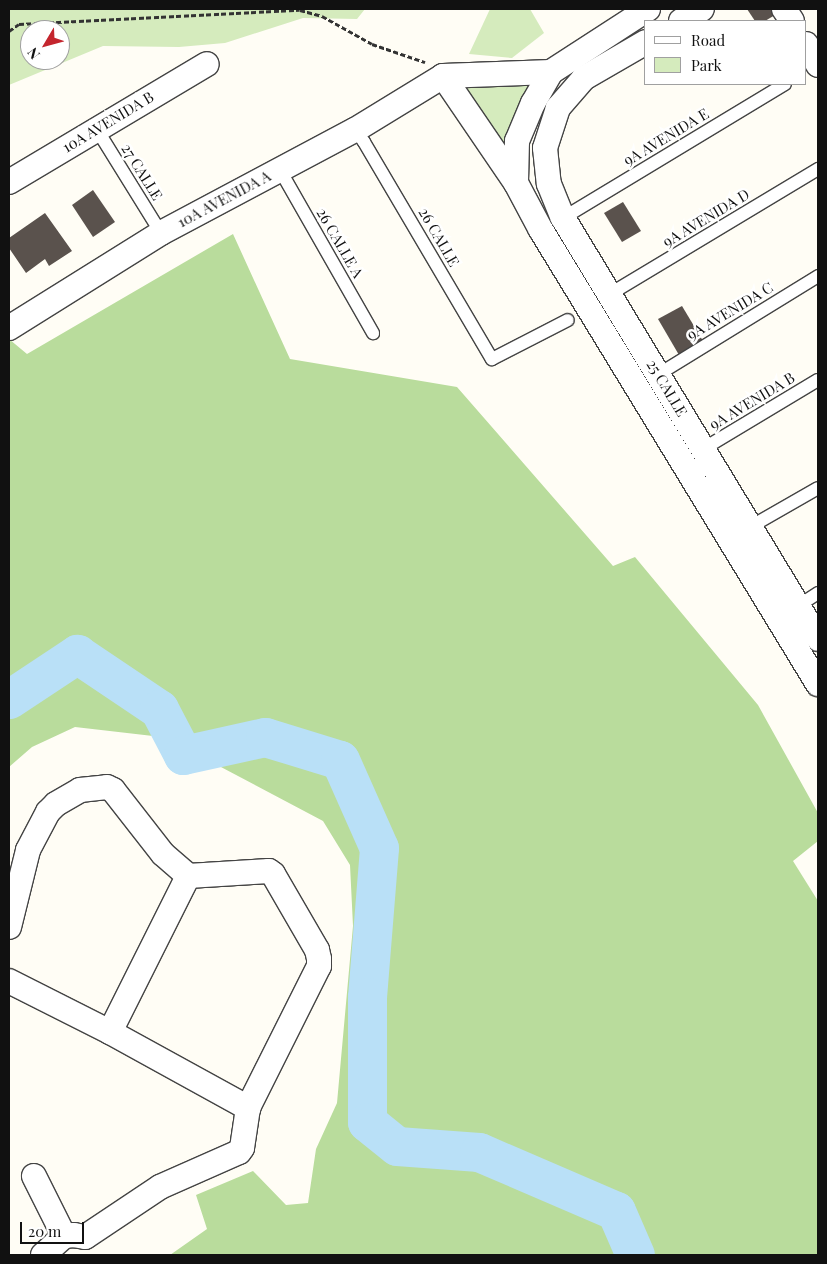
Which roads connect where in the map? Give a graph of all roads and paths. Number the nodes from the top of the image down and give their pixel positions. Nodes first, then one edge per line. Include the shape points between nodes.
1 (648, 9) edge
2 (702, 9) edge
3 (784, 9) edge
4 (683, 20) edge
5 (791, 20) edge
6 (9, 31) edge
7 (644, 43) edge
8 (807, 46) edge
9 (207, 64) dead end
10 (818, 64) edge
11 (807, 70) edge
12 (551, 72) junction
13 (443, 76) junction
14 (783, 85) edge
15 (96, 128) junction
16 (355, 130) junction
17 (818, 169) edge
18 (280, 170) junction
19 (9, 182) edge
20 (516, 183) junction
21 (563, 218) junction
22 (161, 233) junction
23 (818, 276) edge
24 (610, 294) junction
25 (568, 320) dead end
26 (627, 322) junction
27 (9, 328) edge
28 (373, 333) dead end
29 (606, 335) junction
30 (659, 374) junction
31 (818, 380) edge
32 (703, 449) junction
33 (818, 488) edge
34 (750, 527) junction
35 (818, 594) edge
36 (798, 606) junction
37 (818, 639) edge
38 (818, 684) edge
39 (188, 876) junction
40 (9, 927) edge
41 (9, 981) edge
42 (110, 1032) junction
43 (248, 1108) junction
44 (34, 1176) dead end
45 (64, 1236) junction
46 (43, 1255) edge

1 - 12 street
2 - 4 street
3 - 5 street
6 - 13 path via 19,24 300,10 322,16 387,50 424,62
7 - 21 street, 25 CALLE via 584,78 558,108 545,148 549,184
8 - 10 street
9 - 15 street, 10A AVENIDA B
10 - 11 lane
12 - 13 street
12 - 20 street, 25 CALLE via 518,141
13 - 16 street, 10A AVENIDA A
13 - 20 street, 25 CALLE
14 - 21 lane, 9A AVENIDA E
15 - 19 street, 10A AVENIDA B
15 - 22 lane, 27 CALLE
16 - 18 street, 10A AVENIDA A
16 - 25 lane, 26 CALLE via 494,360
17 - 24 lane, 9A AVENIDA D
18 - 22 street, 10A AVENIDA A
18 - 28 lane, 26 CALLE A
20 - 29 street, 25 CALLE via 540,230
21 - 24 street, 25 CALLE
22 - 27 street, 10A AVENIDA A
23 - 30 lane, 9A AVENIDA C
24 - 26 street, 25 CALLE
26 - 29 street
26 - 30 street, 25 CALLE
29 - 38 street, 25 CALLE
30 - 32 street, 25 CALLE
31 - 32 lane, 9A AVENIDA B
32 - 34 street, 25 CALLE
33 - 34 lane
34 - 36 street, 25 CALLE
35 - 36 lane
36 - 37 street, 25 CALLE
39 - 40 street via 162,854 113,790 99,786 80,790 48,812 28,850
39 - 42 street
39 - 43 street via 268,871 278,880 318,950 319,966
41 - 42 street
42 - 43 street
43 - 45 street via 239,1152 160,1187 85,1237
44 - 45 street
45 - 46 street

